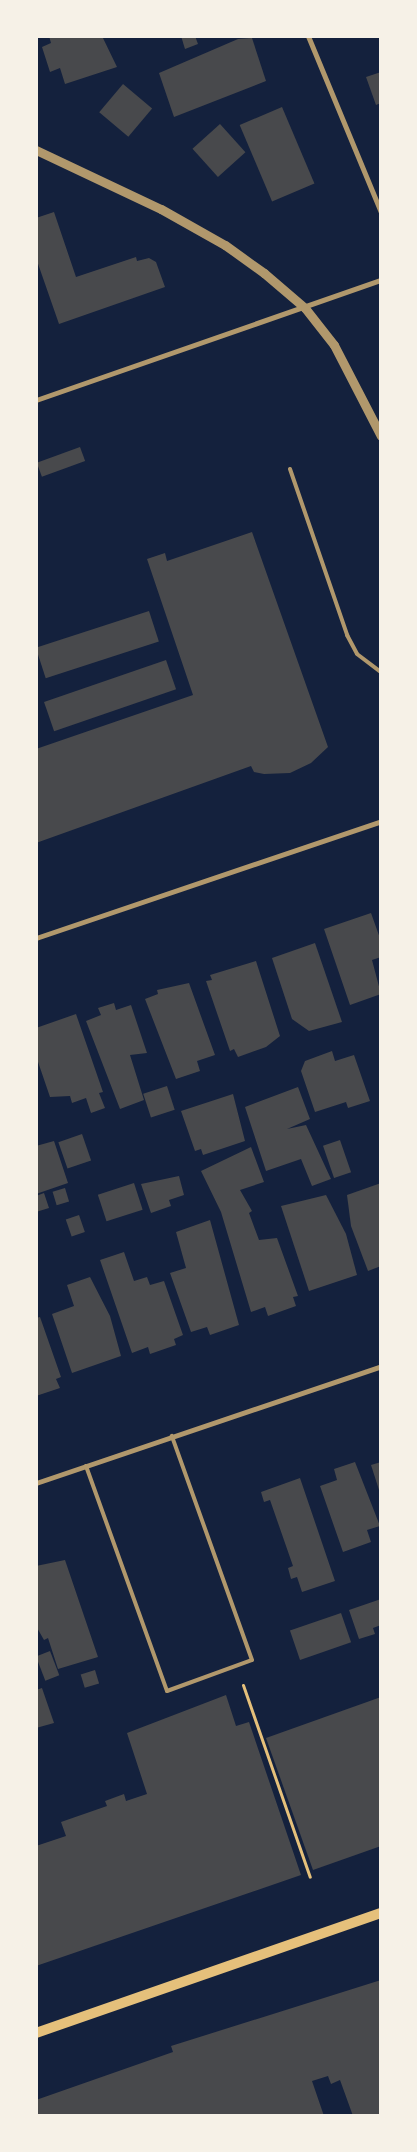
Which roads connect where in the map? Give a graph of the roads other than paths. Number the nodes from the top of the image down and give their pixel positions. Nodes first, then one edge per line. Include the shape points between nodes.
1 (308, 36) edge
2 (36, 150) edge
3 (381, 212) edge
4 (381, 280) edge
5 (305, 308) junction
6 (36, 400) edge
7 (381, 436) edge
8 (290, 468) dead end
9 (381, 672) edge
10 (381, 820) edge
11 (36, 938) edge
12 (381, 1366) edge
13 (172, 1436) junction
14 (86, 1466) junction
15 (36, 1483) edge
16 (381, 1913) edge
17 (36, 2033) edge

1 - 3 street
2 - 5 street via 226,244
4 - 5 street
5 - 6 street
5 - 7 street via 354,376
8 - 9 lane via 347,635 357,654
10 - 11 street
12 - 13 street
13 - 14 street
13 - 14 lane via 252,1660 167,1691
14 - 15 street
16 - 17 main road

